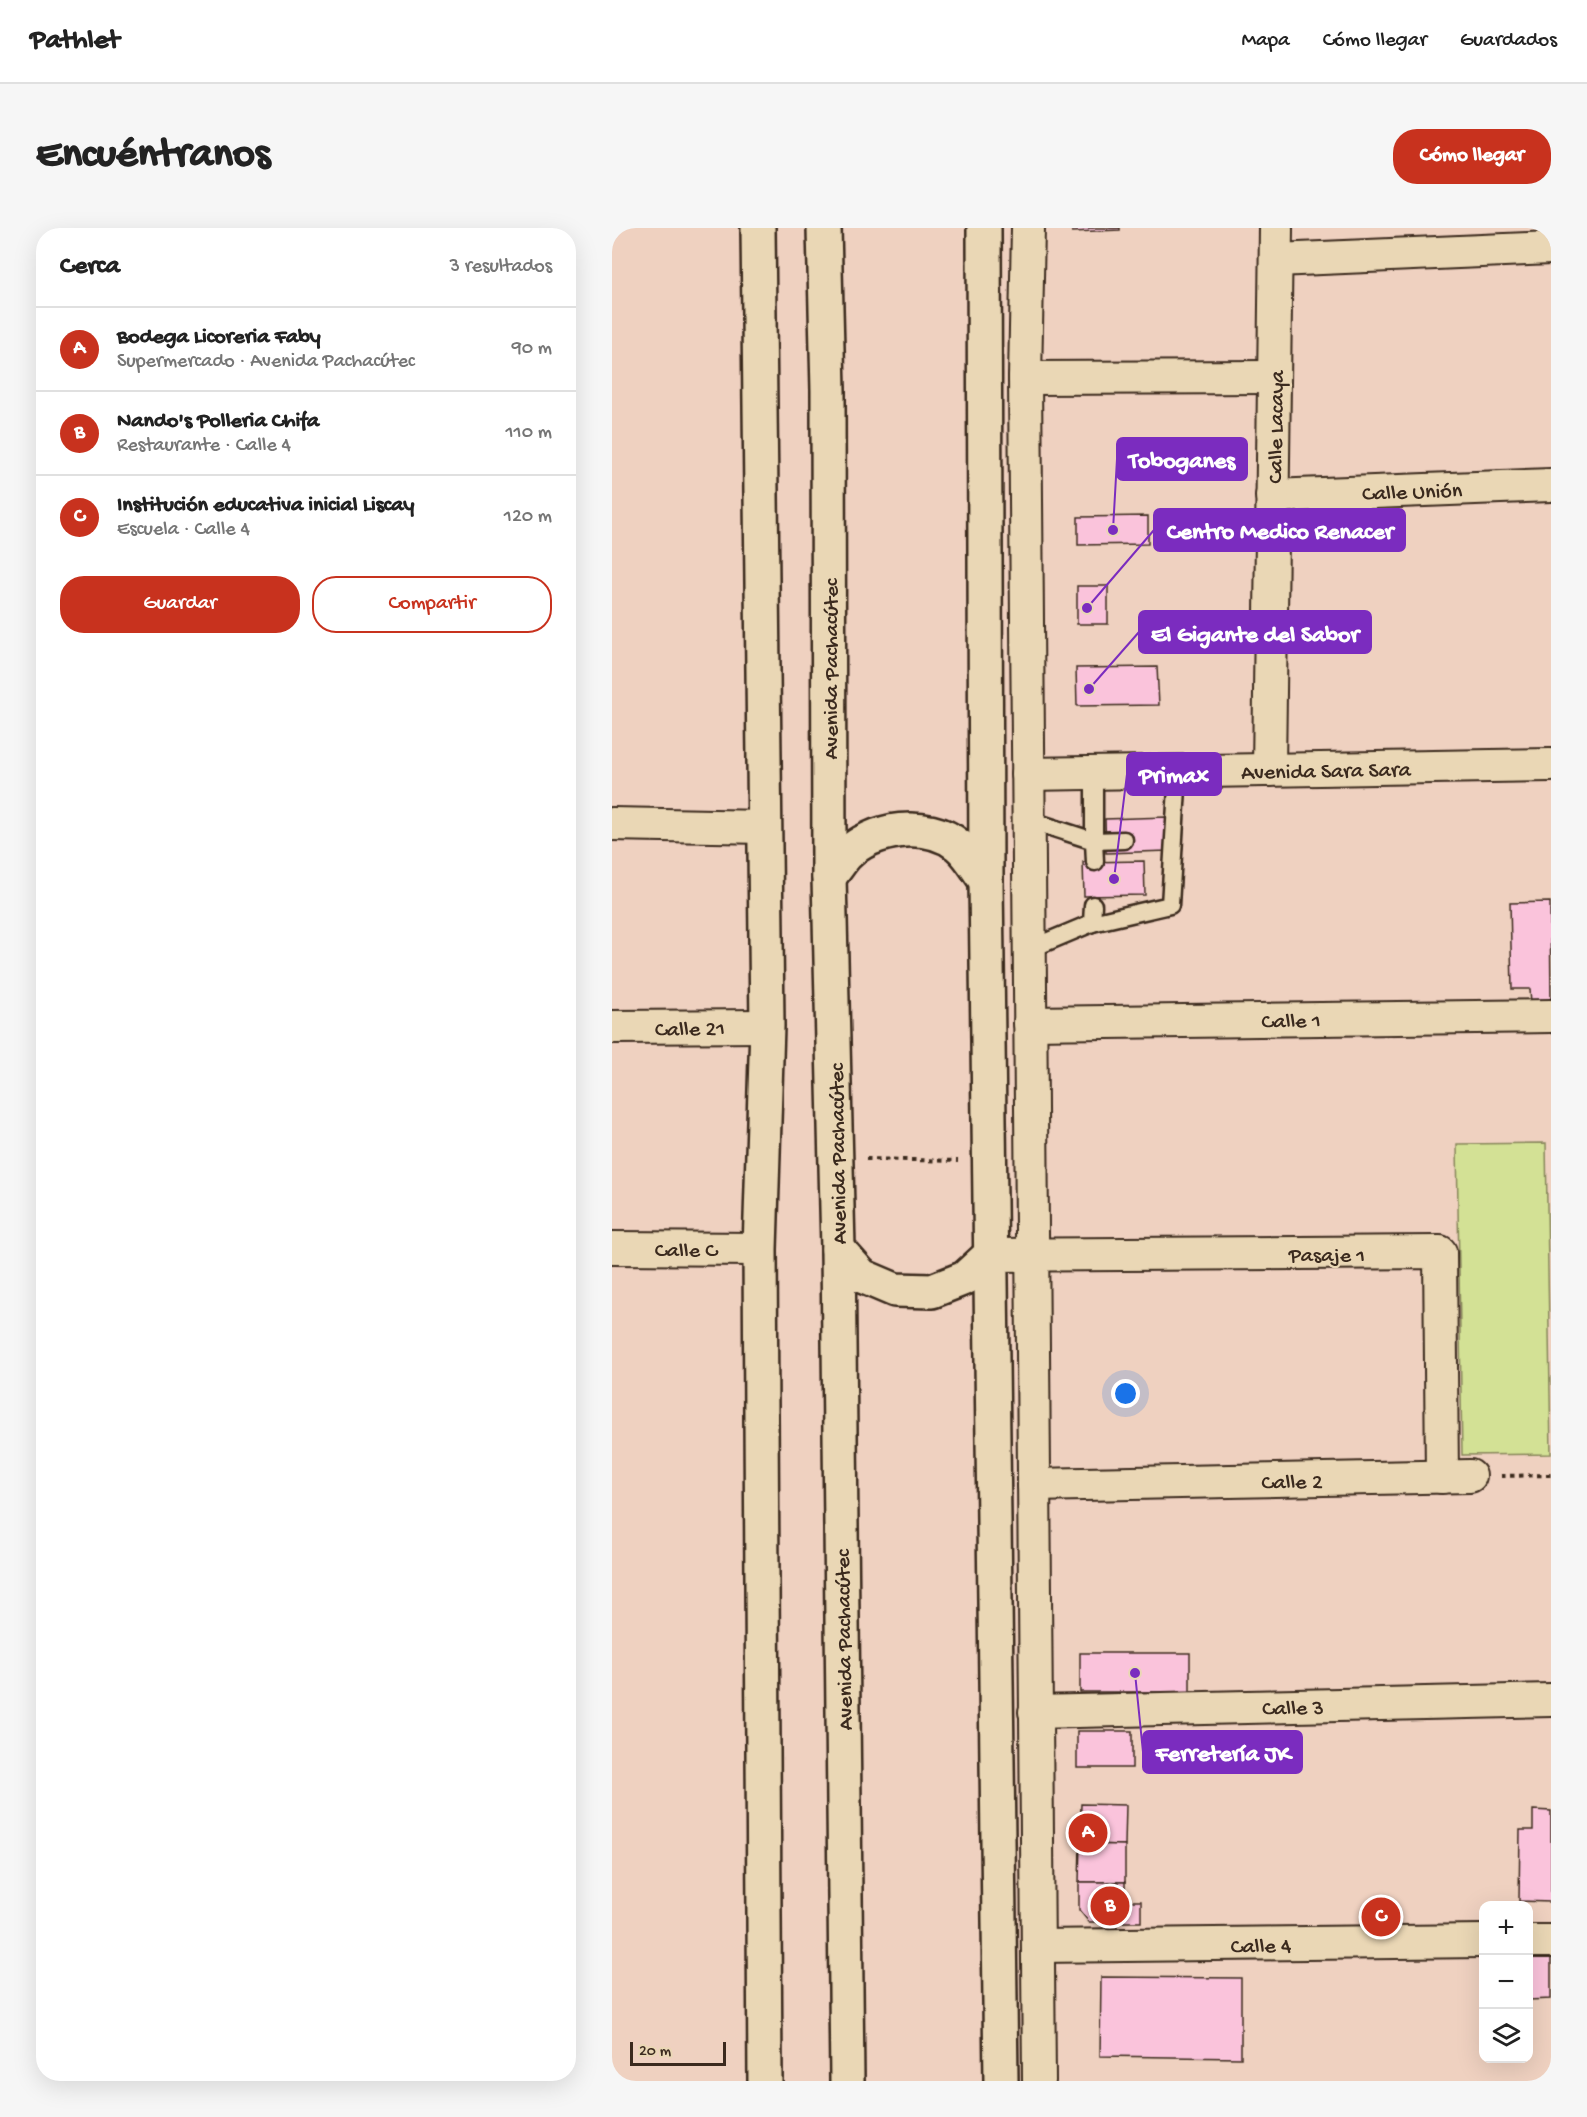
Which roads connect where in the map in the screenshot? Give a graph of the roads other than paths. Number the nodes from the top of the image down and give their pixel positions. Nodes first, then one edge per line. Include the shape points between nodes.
1 (758, 228) edge
2 (824, 228) edge
3 (984, 228) edge
4 (1028, 228) edge
5 (1276, 228) edge
6 (1551, 248) edge
7 (1276, 260) junction
8 (1274, 376) junction
9 (1025, 378) junction
10 (1551, 485) edge
11 (1272, 496) junction
12 (1551, 765) edge
13 (1269, 770) junction
14 (1178, 771) junction
15 (1094, 772) junction
16 (1028, 774) junction
17 (1029, 820) junction
18 (612, 824) edge
19 (764, 827) junction
20 (1124, 840) dead end
21 (1094, 841) junction
22 (1095, 862) dead end
23 (829, 878) junction
24 (986, 881) junction
25 (1093, 905) dead end
26 (1092, 923) junction
27 (1030, 949) junction
28 (1551, 1016) edge
29 (1030, 1023) junction
30 (767, 1026) junction
31 (612, 1027) edge
32 (612, 1248) edge
33 (760, 1249) junction
34 (838, 1249) junction
35 (990, 1255) junction
36 (1033, 1255) junction
37 (1456, 1476) joint
38 (1034, 1485) junction
39 (1551, 1700) edge
40 (1035, 1712) junction
41 (1479, 1941) edge
42 (1533, 1941) edge
43 (1551, 1941) edge
44 (1038, 1946) junction
45 (765, 2081) edge
46 (847, 2081) edge
47 (1000, 2081) edge
48 (1039, 2081) edge

1 - 19 main road
2 - 23 main road, Avenida Pachacútec
3 - 24 main road
4 - 9 street
5 - 7 street, Calle Lacaya
6 - 7 street
7 - 8 street, Calle Lacaya
8 - 9 street
8 - 11 street, Calle Lacaya
9 - 16 street
10 - 11 street, Calle Unión
11 - 13 street, Calle Lacaya
12 - 13 street, Avenida Sara Sara
13 - 14 street, Avenida Sara Sara
14 - 15 street, Avenida Sara Sara
14 - 26 lane via 1170,839 1170,905
15 - 16 street, Avenida Sara Sara
15 - 21 lane
16 - 17 street
17 - 21 lane
17 - 27 street
18 - 19 street
19 - 30 main road
20 - 21 lane
21 - 22 lane
23 - 24 main road via 847,854 872,837 900,830 929,832 957,844
23 - 34 main road, Avenida Pachacútec
24 - 35 main road
25 - 26 lane
26 - 27 lane
27 - 29 street
28 - 29 street, Calle 1
29 - 36 street
30 - 31 street, Calle 21
30 - 33 main road
32 - 33 street, Calle C
33 - 45 main road
34 - 35 main road via 862,1276 895,1290 932,1292 965,1278
34 - 46 main road, Avenida Pachacútec
35 - 36 street, Pasaje 1
35 - 47 main road
36 - 37 street, Pasaje 1 via 1440,1252
36 - 38 street
37 - 38 street, Calle 2
38 - 40 street
39 - 40 street, Calle 3
40 - 44 street
41 - 44 street, Calle 4
42 - 43 street
44 - 48 street

